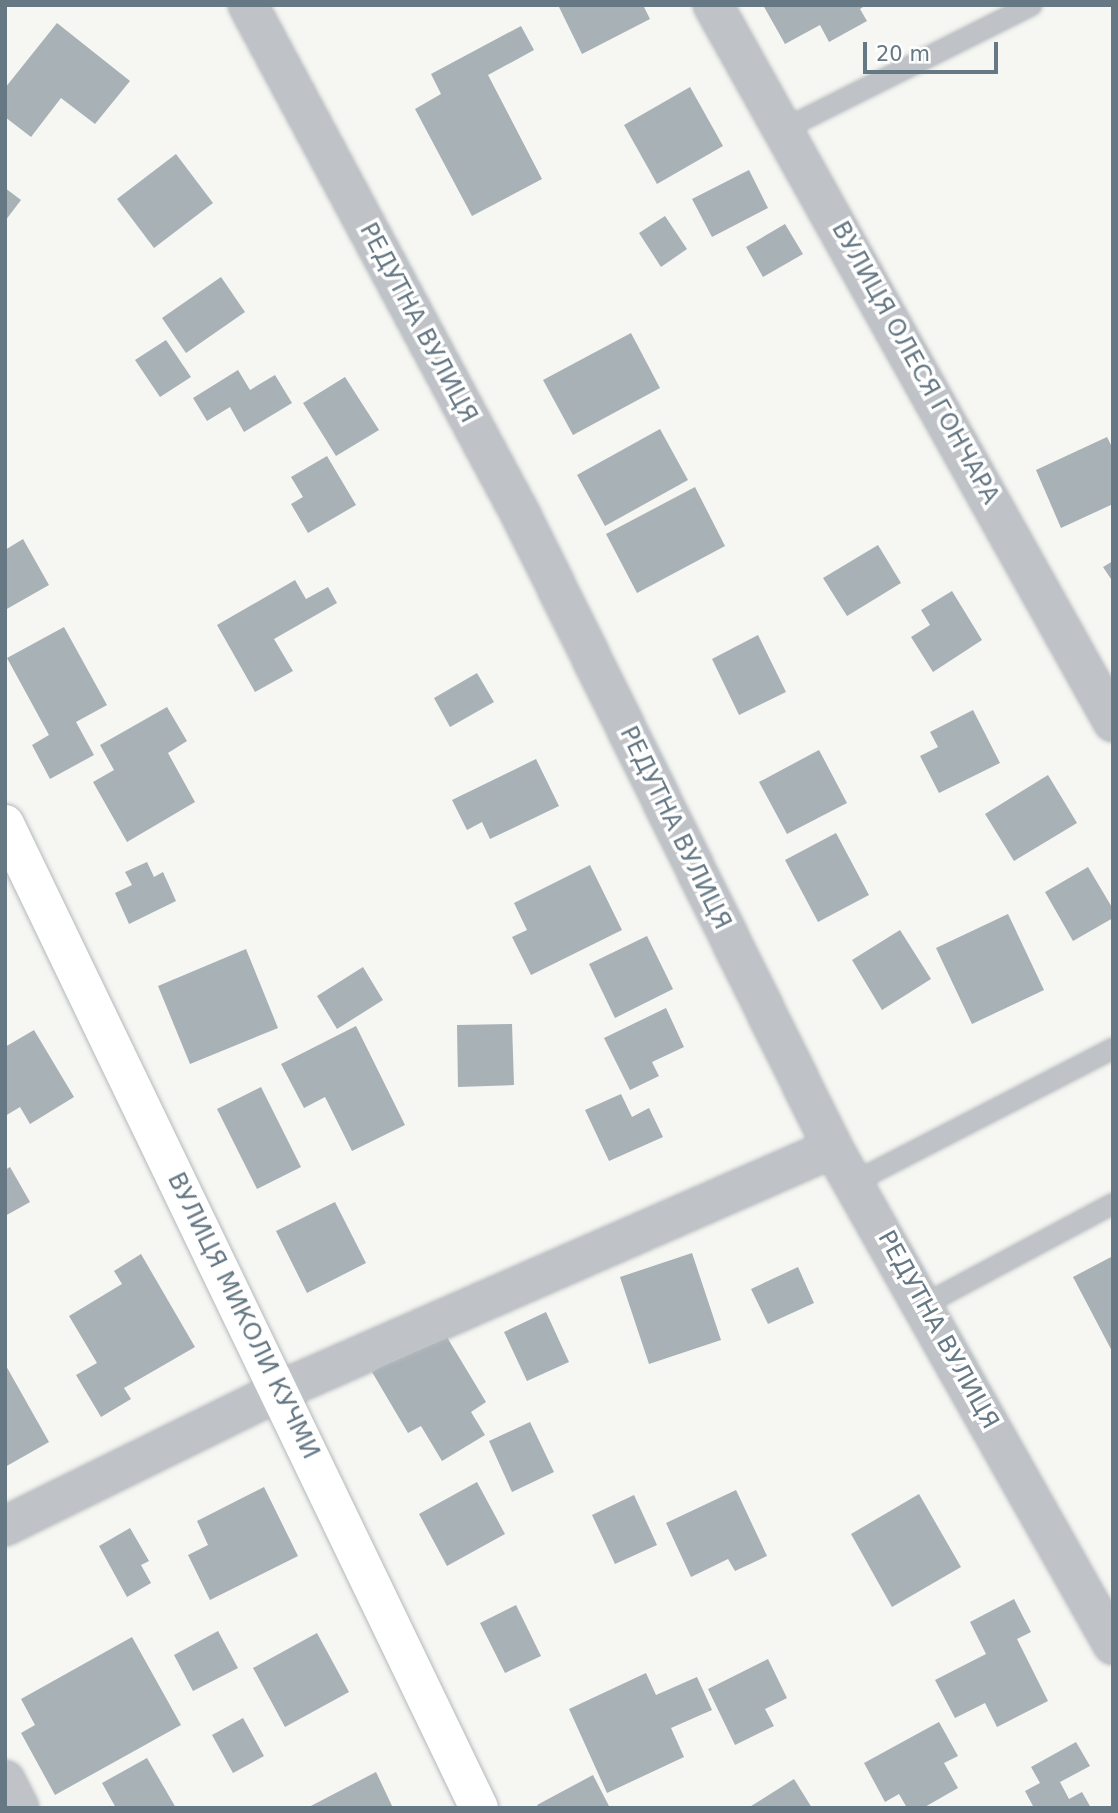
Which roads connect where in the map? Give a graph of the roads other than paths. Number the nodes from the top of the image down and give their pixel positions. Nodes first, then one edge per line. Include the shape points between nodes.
1 (248, 5) edge
2 (713, 5) edge
3 (1031, 5) edge
4 (785, 128) junction
5 (1113, 722) edge
6 (5, 824) edge
7 (1113, 1048) edge
8 (834, 1148) junction
9 (855, 1181) junction
10 (1113, 1203) edge
11 (924, 1304) junction
12 (279, 1391) junction
13 (5, 1526) edge
14 (1113, 1645) edge
15 (5, 1780) edge
16 (19, 1808) edge
17 (479, 1808) edge

1 - 8 street, РЕДУТНА ВУЛИЦЯ via 522,517
2 - 4 street, ВУЛИЦЯ ОЛЕСЯ ГОНЧАРА
3 - 4 lane
4 - 5 street, ВУЛИЦЯ ОЛЕСЯ ГОНЧАРА
6 - 12 street, ВУЛИЦЯ МИКОЛИ КУЧМИ
7 - 9 lane
8 - 9 street, РЕДУТНА ВУЛИЦЯ
8 - 12 street
9 - 11 street, РЕДУТНА ВУЛИЦЯ
10 - 11 lane
11 - 14 street, РЕДУТНА ВУЛИЦЯ
12 - 13 street
12 - 17 street, ВУЛИЦЯ МИКОЛИ КУЧМИ
15 - 16 street

